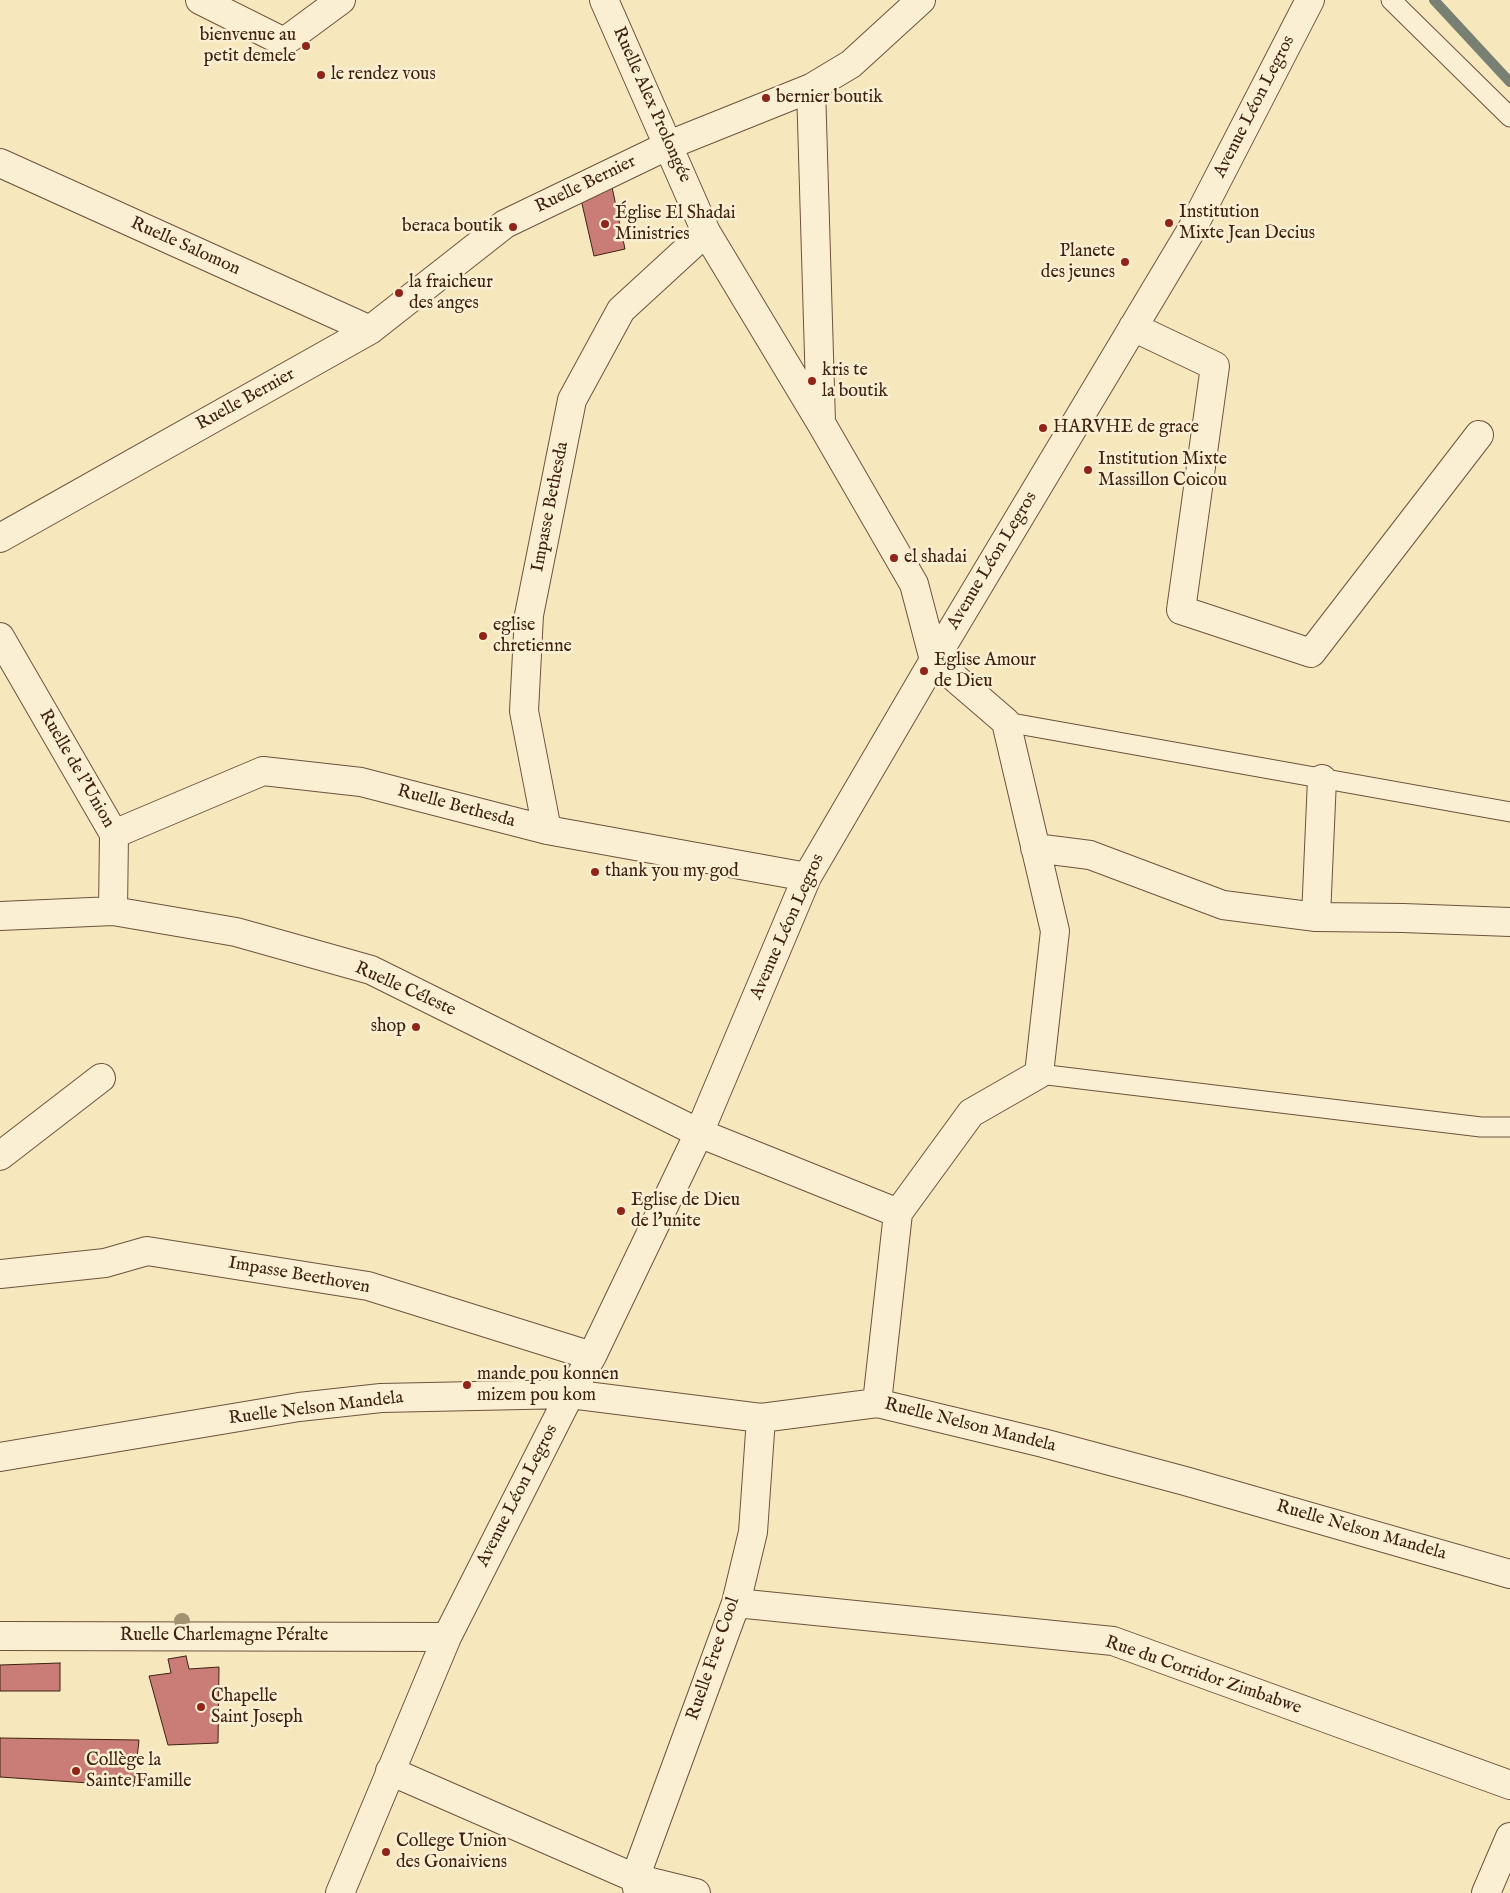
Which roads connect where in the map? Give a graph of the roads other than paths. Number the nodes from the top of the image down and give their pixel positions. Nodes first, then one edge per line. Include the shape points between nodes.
1 (200, 0) edge
2 (341, 0) edge
3 (604, 0) edge
4 (921, 0) edge
5 (1310, 0) edge
6 (1391, 0) edge
7 (811, 88) junction
8 (1510, 117) edge
9 (669, 145) junction
10 (0, 163) edge
11 (706, 232) junction
12 (1133, 327) junction
13 (370, 330) junction
14 (821, 423) junction
15 (1479, 435) dead end
16 (0, 538) edge
17 (0, 637) edge
18 (934, 660) junction
19 (1006, 722) junction
20 (1322, 779) junction
21 (1510, 812) edge
22 (547, 830) junction
23 (114, 834) junction
24 (1035, 848) junction
25 (807, 876) junction
26 (113, 911) junction
27 (0, 916) edge
28 (1316, 918) junction
29 (1510, 922) edge
30 (1039, 1074) junction
31 (101, 1078) dead end
32 (1510, 1127) edge
33 (699, 1134) junction
34 (0, 1156) edge
35 (898, 1213) junction
36 (0, 1274) edge
37 (592, 1356) junction
38 (570, 1394) junction
39 (877, 1403) junction
40 (761, 1418) junction
41 (1, 1453) edge
42 (1510, 1574) edge
43 (736, 1603) junction
44 (0, 1636) edge
45 (447, 1636) junction
46 (390, 1771) junction
47 (1510, 1785) edge
48 (1510, 1836) edge
49 (637, 1886) edge
50 (340, 1893) edge
51 (696, 1893) edge
52 (1486, 1893) edge

1 - 2 street via 284,42
3 - 9 street, Ruelle Alex Prolongée
4 - 7 street, Ruelle Bernier via 852,64
5 - 12 street, Avenue Léon Legros via 1192,228
6 - 8 lane
7 - 9 street, Ruelle Bernier
7 - 14 street
9 - 11 street, Ruelle Alex Prolongée
9 - 13 street, Ruelle Bernier via 504,224
10 - 13 street, Ruelle Salomon
11 - 14 street, Ruelle Alex Prolongée
11 - 22 street, Impasse Bethesda via 621,310 572,400 529,615 524,711
12 - 15 street via 1215,366 1181,610 1312,653
12 - 18 street, Avenue Léon Legros
13 - 16 street, Ruelle Bernier
14 - 18 street, Ruelle Alex Prolongée via 914,584
17 - 23 street, Ruelle de l'Union
18 - 19 street
18 - 25 street, Avenue Léon Legros
19 - 20 lane
19 - 24 street
20 - 21 lane
20 - 28 street
22 - 23 street, Ruelle Bethesda via 361,782 263,771
22 - 25 street, Ruelle Bethesda
23 - 26 street, Ruelle de l'Union
24 - 28 street via 1090,854 1223,905
24 - 30 street via 1055,931
25 - 33 street, Avenue Léon Legros
26 - 27 street, Ruelle Céleste
26 - 33 street, Ruelle Céleste via 236,932 371,970
28 - 29 street
30 - 32 lane via 1481,1127
30 - 35 street via 971,1113
31 - 34 street
33 - 35 street, Ruelle Céleste
33 - 37 street, Avenue Léon Legros
35 - 39 street
36 - 37 street, Impasse Beethoven via 105,1263 147,1251 368,1286
37 - 38 street, Avenue Léon Legros
38 - 40 street, Ruelle Nelson Mandela
38 - 41 street, Ruelle Nelson Mandela via 381,1398 299,1407
38 - 45 street, Avenue Léon Legros
39 - 40 street, Ruelle Nelson Mandela
39 - 42 street, Ruelle Nelson Mandela via 1166,1476
40 - 43 street, Ruelle Free Cool via 753,1532
43 - 47 street, Rue du Corridor Zimbabwe via 1113,1641
43 - 49 street, Ruelle Free Cool
44 - 45 street, Ruelle Charlemagne Péralte
45 - 46 street, Avenue Léon Legros
46 - 49 street
46 - 50 street, Avenue Léon Legros
48 - 52 street
49 - 51 street

